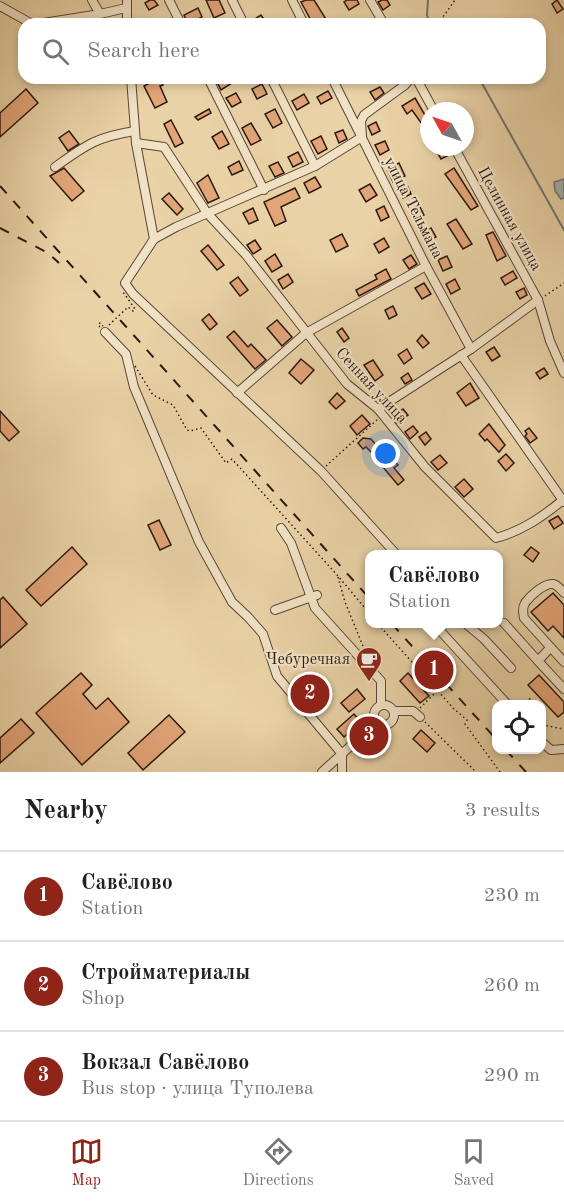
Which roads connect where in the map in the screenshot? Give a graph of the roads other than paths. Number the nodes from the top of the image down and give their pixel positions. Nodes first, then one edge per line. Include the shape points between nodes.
1 (92, 0) edge
2 (169, 0) edge
3 (232, 0) edge
4 (292, 0) edge
5 (370, 0) edge
6 (126, 4) edge
7 (0, 6) edge
8 (100, 14) junction
9 (21, 18) edge
10 (75, 18) edge
11 (178, 18) edge
12 (241, 18) edge
13 (301, 18) edge
14 (380, 18) edge
15 (131, 84) edge
16 (211, 84) edge
17 (274, 84) edge
18 (335, 84) edge
19 (406, 84) edge
20 (419, 84) edge
21 (429, 102) edge
22 (135, 131) junction
23 (362, 137) junction
24 (136, 143) junction
25 (459, 156) edge
26 (315, 166) junction
27 (55, 167) dead end
28 (264, 190) junction
29 (207, 213) junction
30 (154, 239) junction
31 (426, 266) junction
32 (538, 300) junction
33 (105, 332) road end
34 (306, 333) junction
35 (471, 349) junction
36 (461, 355) junction
37 (564, 373) edge
38 (237, 393) junction
39 (380, 411) junction
40 (563, 501) edge
41 (281, 528) dead end
42 (392, 550) edge
43 (564, 593) edge
44 (314, 596) junction
45 (276, 610) dead end
46 (504, 623) dead end
47 (438, 628) edge
48 (471, 628) edge
49 (550, 648) junction
50 (538, 661) junction
51 (564, 662) edge
52 (511, 668) dead end
53 (564, 689) edge
54 (502, 700) edge
55 (381, 705) junction
56 (394, 711) junction
57 (418, 715) road end
58 (377, 722) junction
59 (546, 746) edge
60 (564, 749) edge
61 (342, 754) junction
62 (322, 772) edge
63 (342, 772) edge

1 - 8 street
2 - 11 street
3 - 12 street
4 - 13 street
5 - 14 street
6 - 8 street
7 - 9 street
8 - 10 street
15 - 22 street
16 - 28 street
17 - 26 street
18 - 23 street, улица Тельмана
19 - 23 street via 364,115 360,121
20 - 21 street
22 - 24 street
22 - 27 street via 88,143
23 - 26 street
23 - 31 street, улица Тельмана
24 - 29 street, Сенная улица via 164,147
24 - 30 street
25 - 32 street, Целинная улица
26 - 28 street
28 - 29 street
29 - 30 street
29 - 34 street, Сенная улица via 246,255
30 - 38 street via 125,283
31 - 34 street
31 - 35 street, улица Тельмана
32 - 35 street
32 - 37 street, Целинная улица
33 - 61 street via 126,354 134,387 217,576 232,602 262,634 277,676
34 - 38 street
34 - 39 street, Сенная улица via 347,384
35 - 36 street
36 - 39 street
36 - 40 street
38 - 42 street via 321,471
39 - 40 street, Сенная улица via 425,468 496,538 516,532
41 - 44 street
43 - 49 street via 558,586 544,586 525,603 523,610 524,618
44 - 45 street
44 - 55 street via 315,608 381,681
46 - 50 street
47 - 54 street
48 - 52 street
49 - 50 street
49 - 51 street
50 - 53 street
55 - 56 street
55 - 58 street via 374,713
56 - 57 street
56 - 58 street via 390,724
58 - 61 street
59 - 60 street via 551,750
61 - 62 street
61 - 63 street

